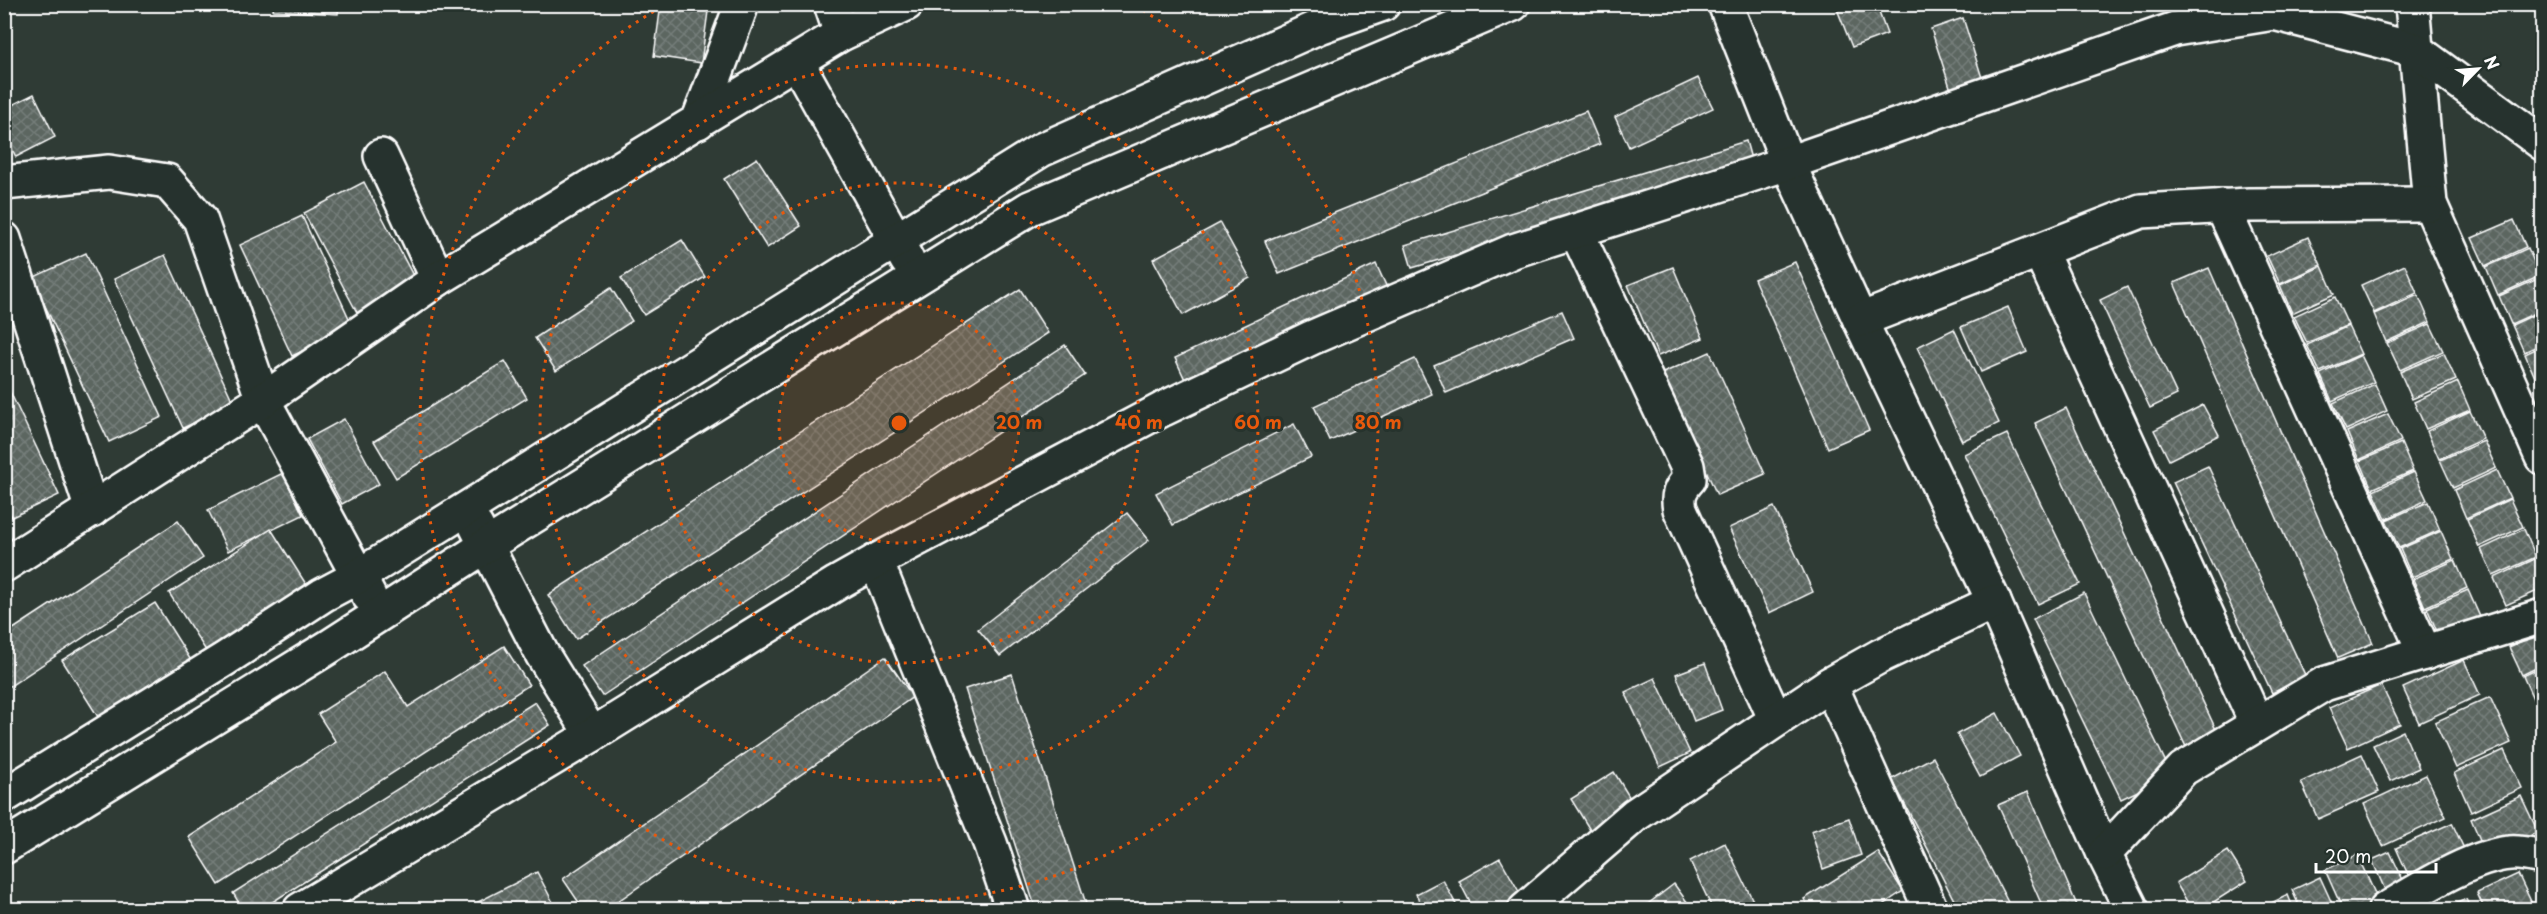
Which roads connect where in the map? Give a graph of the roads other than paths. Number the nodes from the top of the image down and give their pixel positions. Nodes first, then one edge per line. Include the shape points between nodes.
1 (742, 4) edge
2 (906, 4) edge
3 (1383, 4) edge
4 (1513, 4) edge
5 (1725, 4) edge
6 (2412, 4) edge
7 (836, 19) edge
8 (2416, 50) junction
9 (797, 62) junction
10 (698, 122) junction
11 (2542, 143) edge
12 (1055, 144) junction
13 (381, 156) dead end
14 (1788, 163) junction
15 (4, 183) edge
16 (1070, 189) junction
17 (2430, 204) junction
18 (2222, 206) junction
19 (1576, 231) junction
20 (4, 239) edge
21 (897, 240) junction
22 (2040, 251) junction
23 (438, 279) junction
24 (916, 279) junction
25 (1860, 320) junction
26 (264, 400) junction
27 (2542, 457) edge
28 (466, 508) junction
29 (92, 510) junction
30 (487, 545) junction
31 (876, 561) junction
32 (4, 565) edge
33 (357, 577) junction
34 (1994, 602) junction
35 (380, 614) junction
36 (2542, 616) edge
37 (2425, 652) junction
38 (1830, 684) junction
39 (1776, 720) junction
40 (2257, 724) junction
41 (592, 735) junction
42 (4, 796) edge
43 (4, 847) edge
44 (2104, 854) junction
45 (2542, 857) edge
46 (1921, 906) edge
47 (300, 909) edge
48 (1013, 909) edge
49 (1526, 909) edge
50 (2132, 909) edge
51 (2385, 909) edge

1 - 10 street
2 - 7 street
3 - 12 street via 1321,26
4 - 16 street
5 - 14 street
6 - 8 street
7 - 9 street
8 - 11 street
8 - 14 street via 2274,14 2175,29
8 - 17 street
9 - 10 street
9 - 21 street
10 - 23 street
12 - 16 street
12 - 21 street
13 - 23 street
14 - 19 street
14 - 25 street
15 - 26 street via 109,172 167,181 200,219
16 - 24 street via 1030,208
17 - 18 street
17 - 27 street
18 - 22 street via 2141,211
18 - 37 street
19 - 31 street via 1513,251 1311,338 1163,409
19 - 39 street via 1687,466 1689,479 1681,488 1680,509
20 - 29 street
21 - 24 street
21 - 28 street
22 - 25 street
22 - 40 street
23 - 26 street
24 - 30 street
25 - 34 street
26 - 29 street
26 - 33 street
28 - 30 street
28 - 33 street
29 - 32 street
30 - 35 street
30 - 41 street via 542,654
31 - 41 street
31 - 48 street
33 - 35 street
33 - 42 street
34 - 38 street
34 - 44 street
35 - 43 street
36 - 37 street
37 - 40 street via 2324,684
38 - 39 street
38 - 46 street
39 - 49 street via 1635,815
40 - 44 street via 2183,770
41 - 47 street
44 - 50 street
45 - 51 street via 2510,852 2483,859

